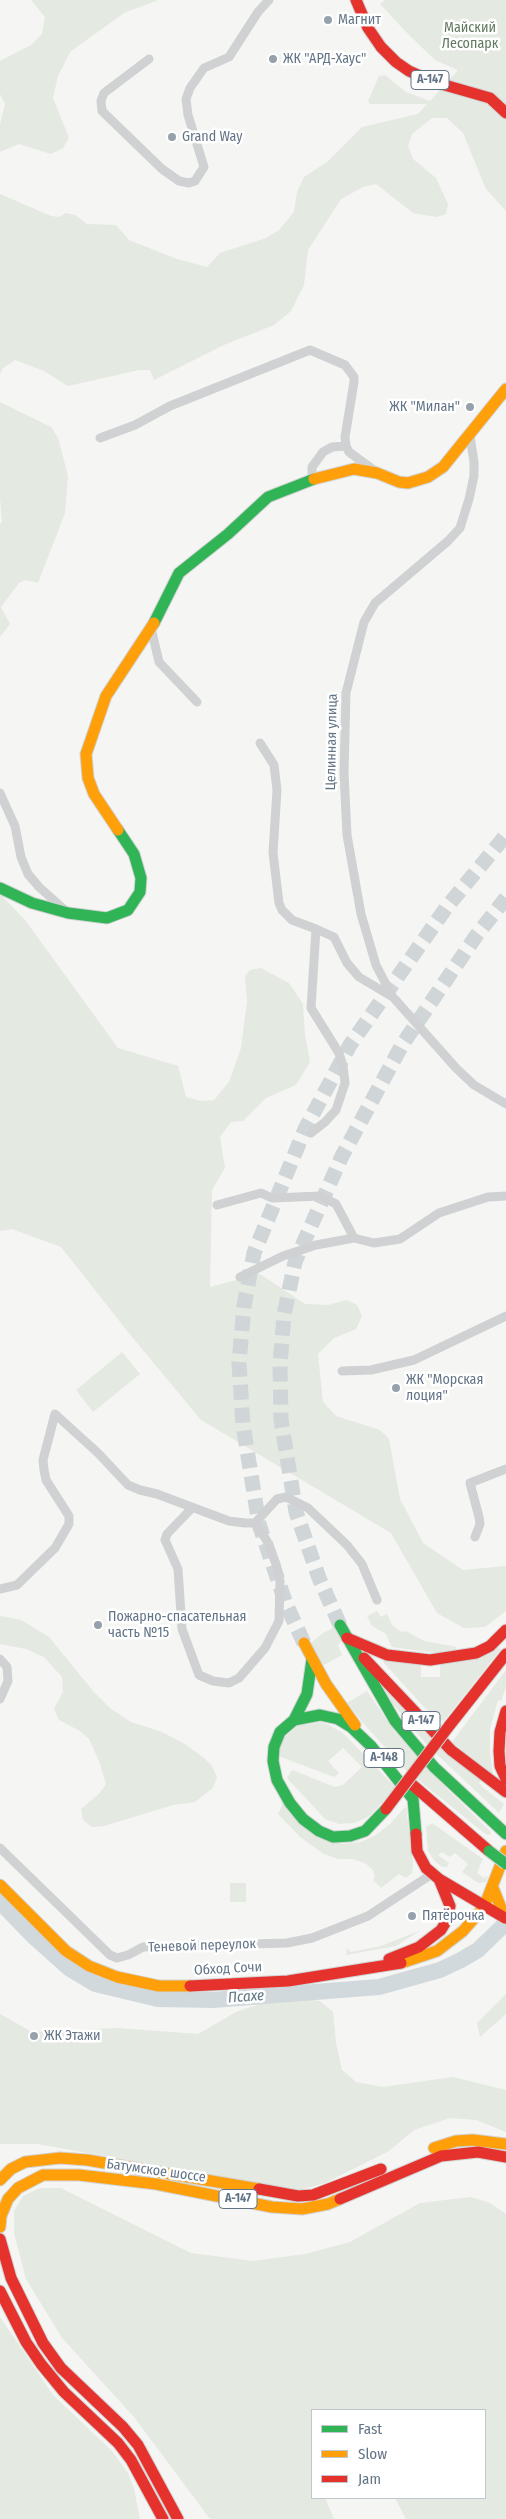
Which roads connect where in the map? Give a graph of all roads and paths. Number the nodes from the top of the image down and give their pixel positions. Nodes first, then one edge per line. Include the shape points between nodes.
1 (268, 0) edge
2 (356, 0) edge
3 (149, 59) dead end
4 (506, 113) edge
5 (506, 389) edge
6 (470, 436) junction
7 (100, 438) dead end
8 (346, 446) junction
9 (377, 473) junction
10 (312, 478) junction
11 (151, 628) junction
12 (197, 702) dead end
13 (260, 743) dead end
14 (0, 793) edge
15 (0, 888) edge
16 (68, 913) junction
17 (316, 929) junction
18 (392, 996) junction
19 (506, 1104) edge
20 (311, 1133) dead end
21 (506, 1196) edge
22 (217, 1205) dead end
23 (354, 1238) junction
24 (240, 1277) dead end
25 (506, 1316) edge
26 (342, 1371) dead end
27 (506, 1469) edge
28 (192, 1508) junction
29 (255, 1523) junction
30 (475, 1537) dead end
31 (0, 1589) edge
32 (377, 1600) dead end
33 (340, 1625) tunnel mouth
34 (506, 1630) edge
35 (347, 1638) junction
36 (304, 1643) tunnel mouth
37 (506, 1654) edge
38 (0, 1659) edge
39 (312, 1659) junction
40 (0, 1699) edge
41 (506, 1711) edge
42 (294, 1720) junction
43 (371, 1746) junction
44 (506, 1779) edge
45 (506, 1792) edge
46 (504, 1833) edge
47 (0, 1848) edge
48 (506, 1851) edge
49 (506, 1864) edge
50 (435, 1876) junction
51 (0, 1885) edge
52 (493, 1888) junction
53 (484, 1908) junction
54 (476, 1917) junction
55 (505, 1918) edge
56 (368, 1969) junction
57 (506, 2144) edge
58 (503, 2156) edge
59 (0, 2180) edge
60 (0, 2227) edge
61 (0, 2239) edge
62 (0, 2291) edge
63 (163, 2519) edge
64 (178, 2519) edge

1 - 3 street via 228,57 204,68 190,88 186,99 188,115 204,167 196,181 179,181 162,169 102,111 104,94
2 - 4 main road, А-147 via 368,28 381,46 409,72 490,98
5 - 6 main road
6 - 9 main road via 443,467 428,477 399,482
6 - 18 street, Целинная улица via 474,476 460,528 375,602 364,622 346,693 347,835 361,914 376,965
7 - 8 street via 310,350 345,365 354,377 344,437
8 - 9 street via 349,452
8 - 10 street via 332,447 323,452 312,467
9 - 10 main road via 354,469
10 - 11 main road via 268,497 228,534 188,564 179,573
11 - 12 street via 159,662
11 - 16 main road via 106,696 86,754 88,778 94,794 137,860 142,878 140,892 128,910 119,916 108,918
13 - 17 street, Целинная улица via 274,765 277,790 273,853 278,903 292,920
14 - 16 street via 15,826 28,874
15 - 16 main road via 32,903
17 - 18 street, Целинная улица via 334,937 347,963 359,977
17 - 20 street via 311,1008 339,1053 345,1083 336,1110
18 - 19 street, Целинная улица via 456,1068 474,1085
21 - 23 street via 439,1213 400,1239 374,1243
22 - 23 street via 261,1194 272,1198 321,1196 336,1204
23 - 24 street via 316,1245 283,1256
25 - 26 street via 414,1360 371,1370
27 - 30 street via 470,1483 479,1518
28 - 29 street via 229,1521
28 - 29 street via 165,1540 178,1569 182,1629 199,1675 214,1682 229,1683 239,1678 265,1648 279,1621 280,1581 276,1564
28 - 31 street via 128,1485 55,1414 44,1470 46,1480 69,1516 69,1524 55,1548 17,1585
29 - 32 street via 277,1499 286,1497 308,1508 347,1545
33 - 35 main road, А-148
34 - 35 main road via 490,1646 476,1653 430,1660 387,1656
35 - 45 main road, А-147 via 451,1750
35 - 46 main road, А-148 via 395,1721 434,1766
36 - 39 main road, А-148
37 - 42 main road, А-147, bridge via 386,1809 365,1831 350,1836 333,1837 303,1819 277,1780 274,1747 280,1732
38 - 40 street via 7,1667 8,1680
39 - 42 main road via 307,1694
39 - 43 main road, А-148
41 - 44 main road via 499,1751 500,1766
42 - 43 main road via 320,1715 338,1719
43 - 49 main road, А-148, bridge via 447,1817
43 - 50 main road via 413,1799 420,1860
47 - 50 street, Теневой переулок via 110,1955 117,1958 143,1947 287,1943 312,1938 368,1916
48 - 52 main road, Обход Сочи
50 - 53 main road
50 - 56 main road via 450,1906 441,1930 419,1947
51 - 56 main road, Обход Сочи via 66,1951 89,1966 117,1977 158,1986 216,1986 288,1981
52 - 53 main road, Обход Сочи
52 - 55 main road
53 - 54 main road, Обход Сочи
53 - 55 main road
54 - 55 main road
54 - 56 main road, Обход Сочи via 437,1951 402,1964
57 - 59 main road, Батумское шоссе / А-147 via 456,2141 314,2195 298,2196 60,2158 25,2162
58 - 60 main road, Батумское шоссе / А-147 via 478,2152 441,2156 328,2204 302,2209 272,2207 156,2184 73,2174 43,2175 18,2188 8,2199 0,2216
61 - 64 main road via 11,2278 43,2342 77,2385 138,2445
62 - 63 main road via 41,2364 64,2392 132,2460

